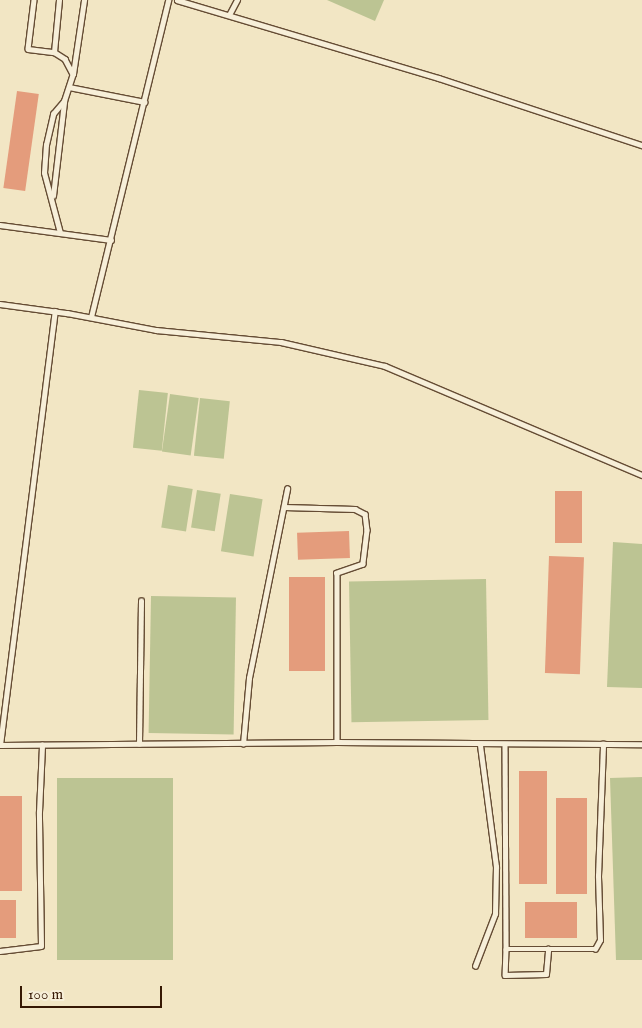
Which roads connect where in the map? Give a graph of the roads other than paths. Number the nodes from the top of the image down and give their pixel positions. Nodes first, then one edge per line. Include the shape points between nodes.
1 (34, 0) edge
2 (59, 0) edge
3 (84, 0) edge
4 (168, 0) edge
5 (176, 0) edge
6 (236, 0) edge
7 (229, 14) junction
8 (54, 52) junction
9 (73, 74) junction
10 (68, 86) junction
11 (64, 101) junction
12 (145, 102) junction
13 (642, 145) edge
14 (52, 197) junction
15 (0, 224) edge
16 (60, 233) junction
17 (111, 240) junction
18 (0, 304) edge
19 (55, 311) junction
20 (91, 317) junction
21 (642, 475) edge
22 (287, 489) dead end
23 (284, 507) junction
24 (141, 601) dead end
25 (337, 742) junction
26 (139, 744) junction
27 (243, 744) junction
28 (603, 744) junction
29 (642, 744) edge
30 (0, 745) edge
31 (42, 745) junction
32 (480, 745) junction
33 (505, 745) junction
34 (506, 949) junction
35 (548, 949) junction
36 (0, 951) edge
37 (475, 966) dead end

1 - 8 lane via 28,50
2 - 8 lane
3 - 9 lane
4 - 12 lane
5 - 7 lane
6 - 7 lane
7 - 13 lane
8 - 9 lane via 65,59
9 - 10 lane
10 - 11 lane
10 - 12 lane
11 - 14 lane
11 - 14 lane via 53,114 46,145 44,174
12 - 17 lane
14 - 16 lane
15 - 16 lane
16 - 17 lane
17 - 20 lane
18 - 19 lane
19 - 20 lane
19 - 30 lane
20 - 21 lane via 156,330 281,342 385,366
22 - 23 lane
23 - 25 lane via 355,509 364,514 367,530 363,564 337,573
23 - 27 lane via 249,678
24 - 26 lane
25 - 27 lane
25 - 32 lane
26 - 27 lane
26 - 31 lane
28 - 29 lane
28 - 33 lane
28 - 35 lane via 598,876 600,940 595,949
30 - 31 lane
31 - 36 lane via 39,812 41,946
32 - 33 lane
32 - 37 lane via 496,868 494,914
33 - 34 lane
34 - 35 lane
34 - 35 lane via 505,975 546,974

